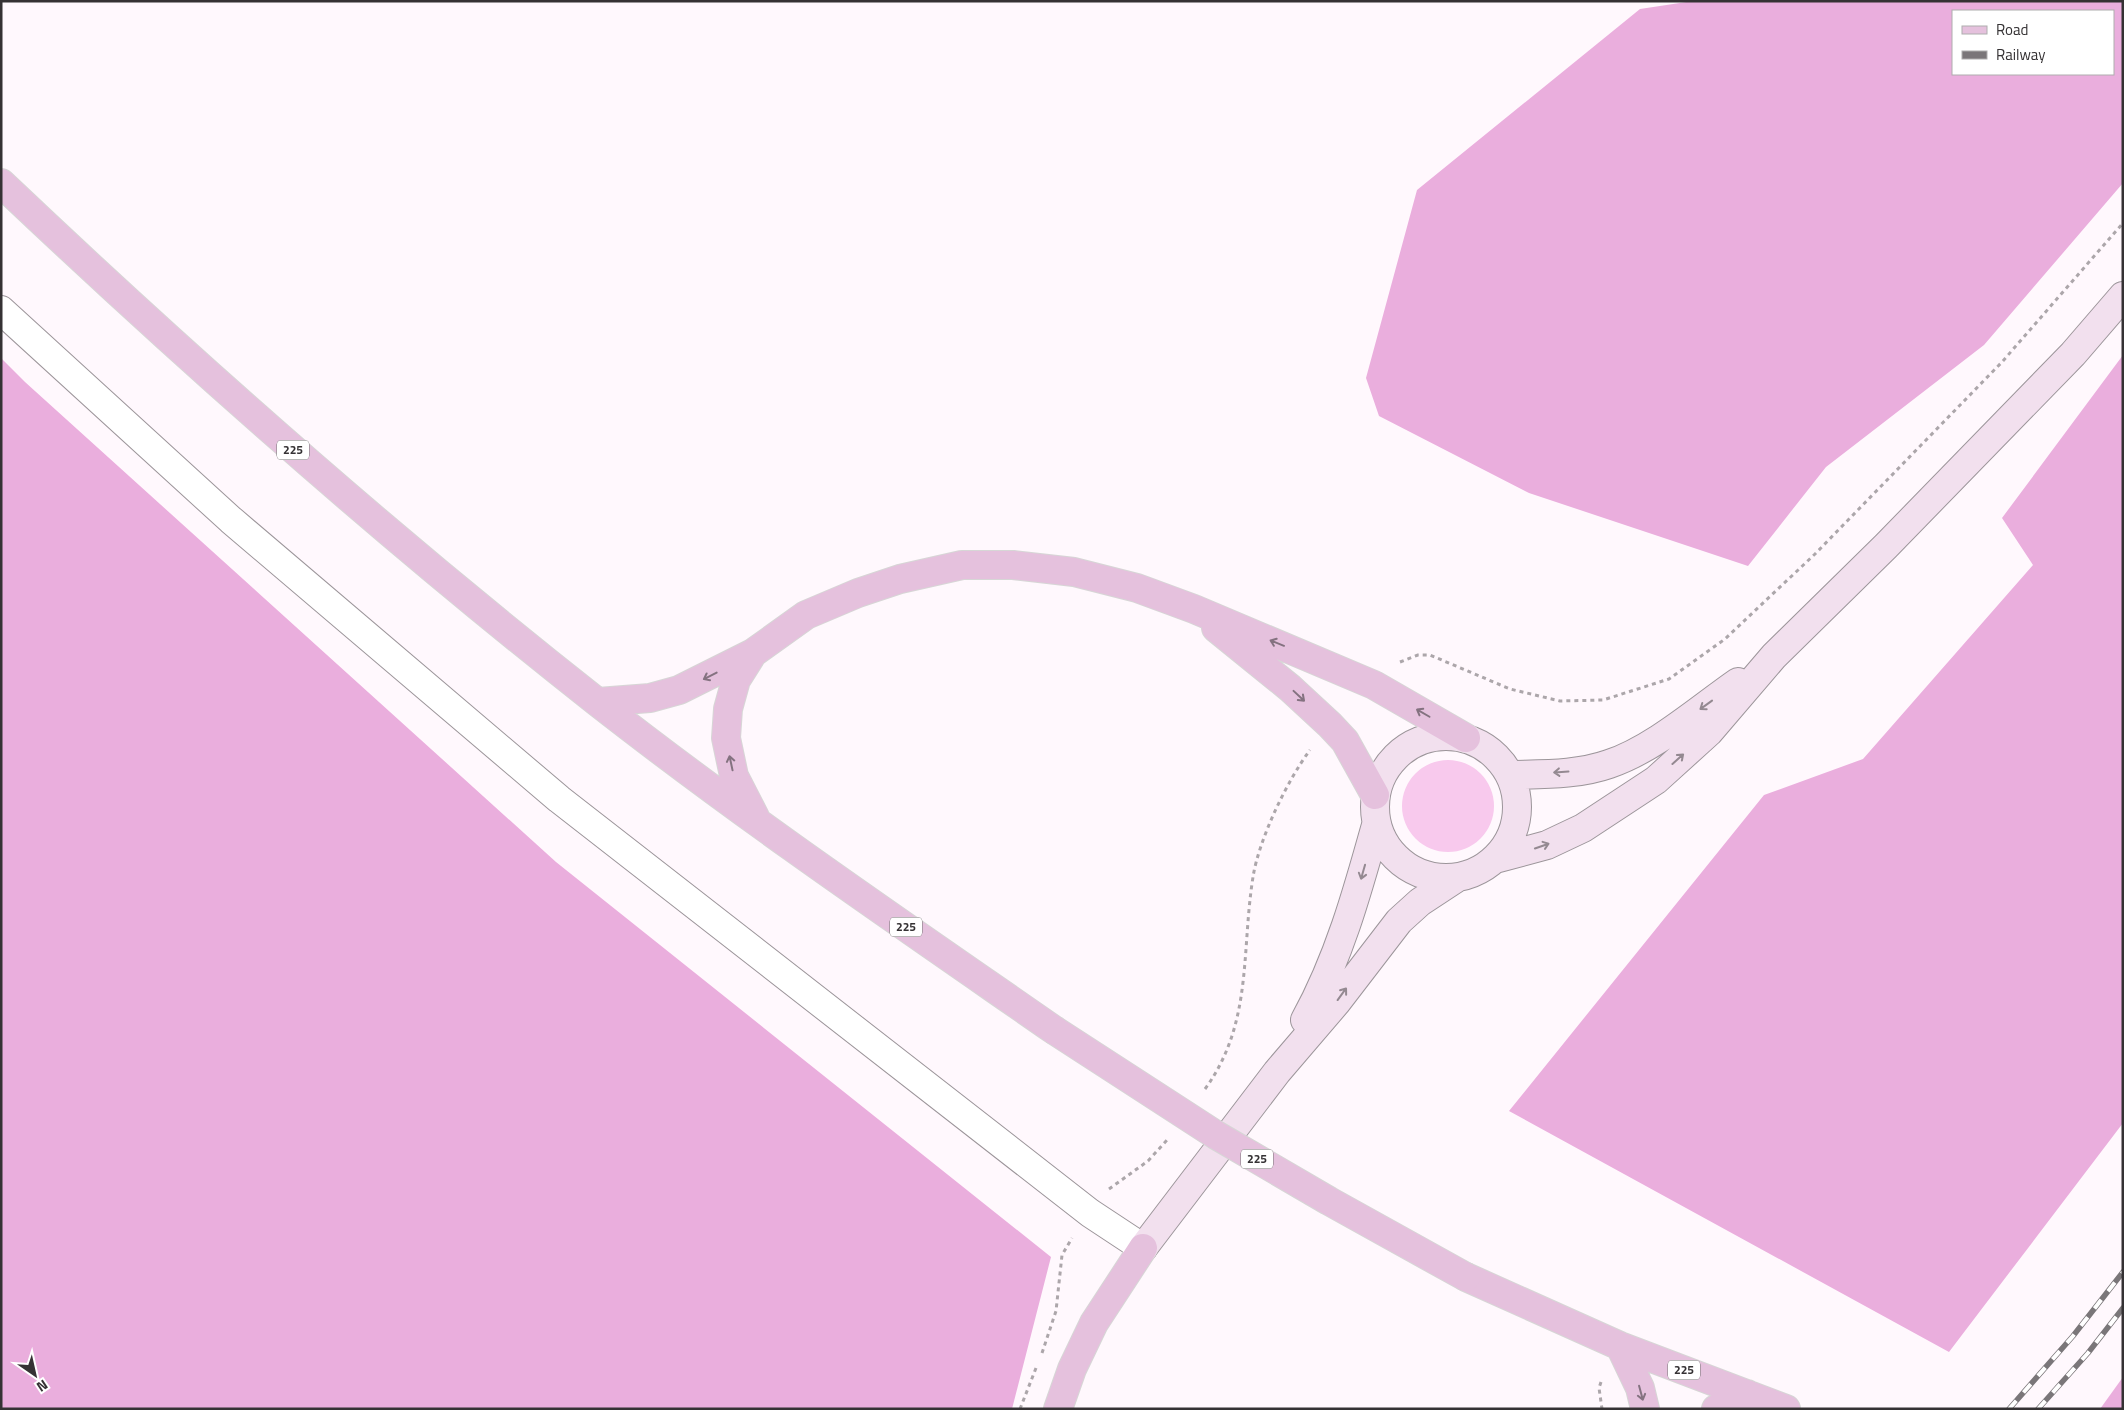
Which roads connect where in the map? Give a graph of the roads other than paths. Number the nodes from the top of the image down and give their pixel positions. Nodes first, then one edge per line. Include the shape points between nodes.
1 (1, 183) edge
2 (2123, 296) edge
3 (1, 310) edge
4 (1194, 609) junction
5 (753, 653) junction
6 (1774, 656) junction
7 (598, 702) junction
8 (1466, 738) junction
9 (1510, 774) junction
10 (1375, 794) junction
11 (758, 823) junction
12 (1376, 825) junction
13 (1495, 859) junction
14 (1458, 877) junction
15 (1277, 1072) junction
16 (1142, 1248) junction
17 (1620, 1346) junction
18 (1747, 1394) junction
19 (1058, 1409) edge
20 (1645, 1409) edge
21 (1716, 1409) edge
22 (1786, 1409) edge

1 - 7 main road, 225 via 277,437
2 - 6 street via 2059,368
3 - 16 street via 231,520 559,799 1090,1212
4 - 5 main road via 1137,588 1074,572 1014,565 962,565 900,578 858,592 806,615
8 -> 4 main road via 1374,685
4 -> 10 main road via 1330,725 1344,741
5 -> 7 main road via 679,690 650,698
11 -> 5 main road via 734,776 726,738 728,709 736,680
6 -> 9 street via 1641,749 1610,764 1583,771
13 -> 6 street via 1547,845 1583,828 1656,780 1708,732
7 - 11 main road, 225
8 - 9 street via 1492,751
8 - 10 street via 1442,735 1418,740 1398,753 1383,772
9 - 13 street via 1517,796 1517,819 1510,841
10 - 12 street
11 - 17 main road, 225, bridge via 1054,1030 1216,1134 1466,1277
12 - 14 street via 1388,849 1407,867 1432,877
12 -> 15 street via 1351,916 1323,988
13 - 14 street via 1472,874
15 -> 14 street via 1336,1003 1398,920
15 - 16 street
16 - 19 main road via 1094,1323 1072,1369
17 - 18 main road, 225
17 -> 20 main road via 1640,1388
18 - 21 main road
18 - 22 main road, 225

